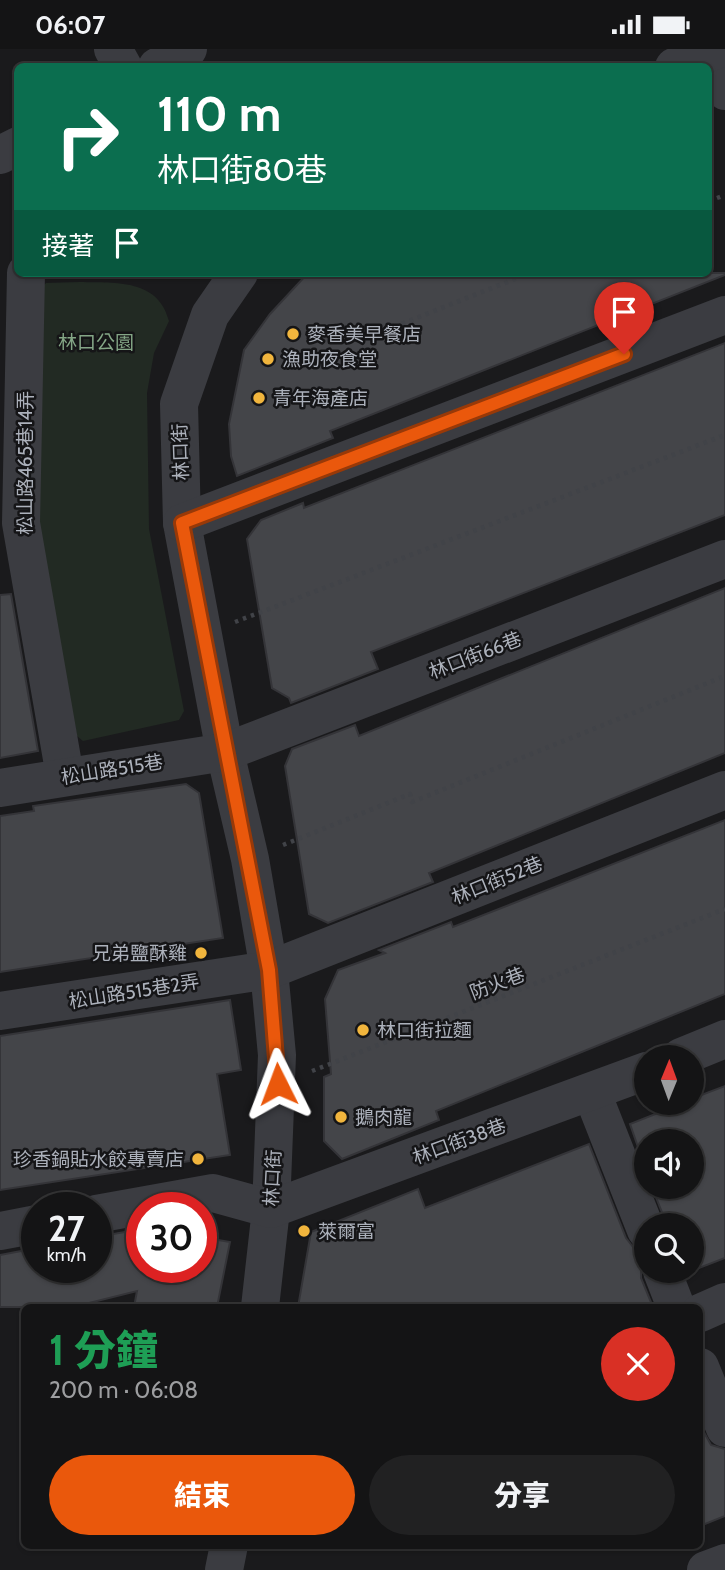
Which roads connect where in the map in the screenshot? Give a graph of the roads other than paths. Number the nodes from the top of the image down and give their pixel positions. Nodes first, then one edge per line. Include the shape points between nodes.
1 (188, 49) edge
2 (712, 50) edge
3 (165, 63) edge
4 (683, 63) edge
5 (725, 91) edge
6 (26, 277) edge
7 (236, 277) edge
8 (725, 315) edge
9 (182, 523) junction
10 (725, 559) edge
11 (225, 752) junction
12 (65, 776) junction
13 (0, 788) edge
14 (725, 790) edge
15 (269, 970) junction
16 (0, 1011) edge
17 (725, 1039) edge
18 (704, 1048) edge
19 (634, 1076) edge
20 (592, 1093) junction
21 (271, 1209) junction
22 (112, 1211) edge
23 (639, 1213) edge
24 (21, 1227) edge
25 (0, 1231) edge
26 (667, 1283) edge
27 (725, 1302) edge
28 (260, 1304) edge
29 (675, 1304) edge
30 (703, 1312) edge
31 (703, 1374) edge
32 (725, 1428) edge
33 (228, 1549) edge
34 (725, 1563) edge
35 (224, 1570) edge
36 (706, 1570) edge

1 - 3 street
2 - 4 street
2 - 5 street
6 - 12 street, 松山路465巷14弄 via 21,523
7 - 9 street, 林口街 via 210,315 178,404
8 - 9 street
9 - 11 street, 林口街
10 - 11 street, 林口街66巷
11 - 12 street, 松山路515巷
11 - 15 street, 林口街
12 - 13 street, 松山路515巷
14 - 15 street, 林口街52巷
15 - 16 street, 松山路515巷2弄
15 - 21 street, 林口街 via 278,1084
17 - 18 street
19 - 20 street, 林口街38巷
20 - 21 street, 林口街38巷
20 - 23 street
21 - 22 street via 212,1193
21 - 28 street, 林口街
24 - 25 street
26 - 29 street
27 - 30 street
31 - 32 street
33 - 35 street
34 - 36 street

